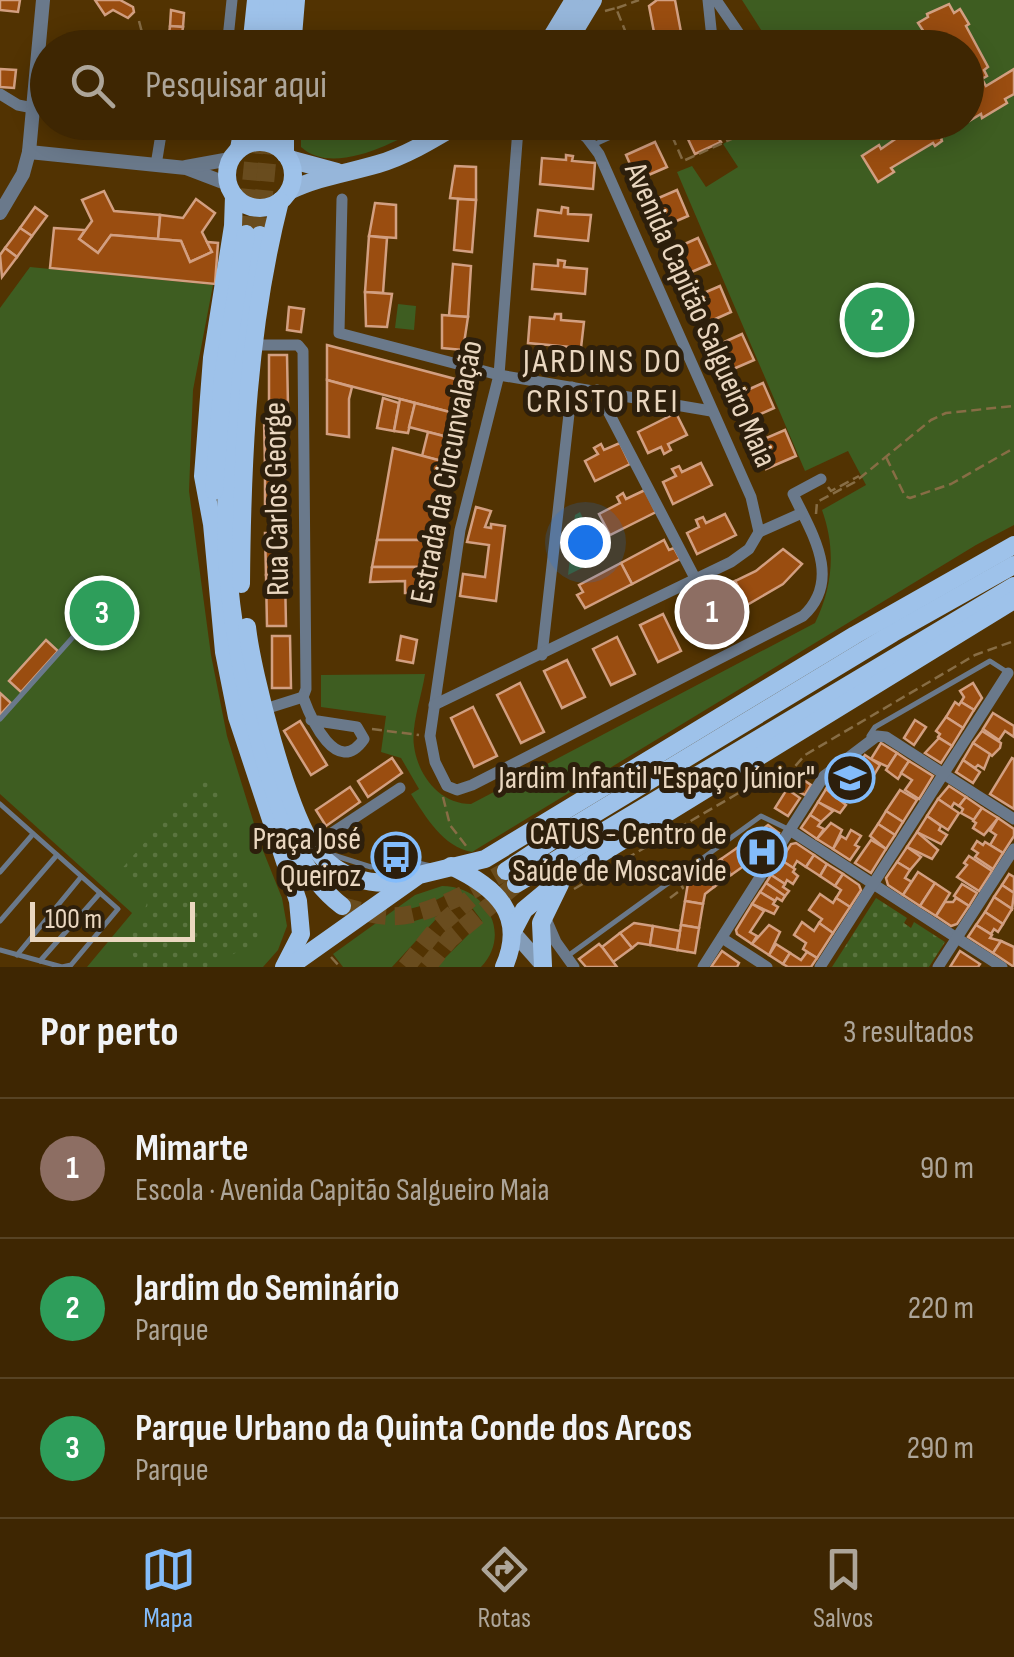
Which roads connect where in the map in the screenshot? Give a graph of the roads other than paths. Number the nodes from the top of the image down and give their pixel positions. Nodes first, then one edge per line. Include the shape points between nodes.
1 (43, 0) edge
2 (232, 0) edge
3 (256, 0) edge
4 (269, 0) edge
5 (283, 0) edge
6 (296, 0) edge
7 (708, 0) edge
8 (716, 0) edge
9 (584, 4) edge
10 (40, 30) edge
11 (229, 30) edge
12 (254, 30) edge
13 (266, 30) edge
14 (280, 30) edge
15 (294, 30) edge
16 (562, 30) edge
17 (572, 30) edge
18 (711, 30) edge
19 (736, 30) edge
20 (0, 94) edge
21 (30, 107) edge
22 (30, 140) edge
23 (160, 140) edge
24 (240, 140) edge
25 (286, 140) edge
26 (428, 140) edge
27 (524, 140) edge
28 (587, 140) edge
29 (604, 140) edge
30 (593, 145) junction
31 (29, 152) junction
32 (234, 154) junction
33 (287, 157) junction
34 (156, 165) junction
35 (186, 168) junction
36 (338, 172) junction
37 (230, 190) junction
38 (284, 196) junction
39 (342, 199) dead end
40 (0, 212) edge
41 (254, 344) junction
42 (499, 374) junction
43 (572, 386) junction
44 (598, 390) junction
45 (712, 411) junction
46 (821, 479) road end
47 (229, 481) junction
48 (802, 513) junction
49 (212, 524) junction
50 (758, 532) junction
51 (1014, 545) edge
52 (1014, 565) edge
53 (696, 580) junction
54 (241, 584) junction
55 (1014, 586) edge
56 (1014, 600) edge
57 (82, 628) dead end
58 (542, 655) junction
59 (1008, 673) joint
60 (302, 697) junction
61 (434, 705) junction
62 (258, 713) junction
63 (0, 719) edge
64 (311, 720) junction
65 (862, 746) junction
66 (944, 774) junction
67 (400, 788) dead end
68 (0, 804) edge
69 (7, 810) junction
70 (0, 818) edge
71 (1014, 819) edge
72 (791, 831) junction
73 (34, 834) junction
74 (312, 846) junction
75 (1014, 849) edge
76 (57, 855) junction
77 (445, 867) junction
78 (0, 872) edge
79 (420, 875) junction
80 (82, 877) junction
81 (873, 884) junction
82 (565, 885) junction
83 (100, 893) junction
84 (342, 906) tunnel mouth
85 (544, 915) junction
86 (0, 921) edge
87 (514, 931) junction
88 (722, 938) junction
89 (957, 938) junction
90 (0, 950) edge
91 (17, 955) junction
92 (40, 961) junction
93 (571, 962) edge
94 (544, 966) edge
95 (287, 967) edge
96 (504, 967) edge
97 (704, 967) edge
98 (767, 967) edge
99 (820, 967) edge
100 (938, 967) edge
101 (1002, 967) edge

1 - 10 street
2 - 11 street
3 - 12 highway
4 - 13 highway
5 - 14 highway
6 - 15 highway
7 - 18 street
8 - 19 street
9 - 16 main road
9 - 17 main road
20 - 21 street
22 - 31 street
23 - 34 street
24 - 32 highway
25 - 33 highway
26 - 36 main road via 396,157
27 - 42 street, Estrada da Circunvalação
28 - 30 street, Avenida Capitão Salgueiro Maia
29 - 30 lane
30 - 45 street, Avenida Capitão Salgueiro Maia
31 - 34 street
31 - 40 street
32 - 33 highway via 263,142
32 - 35 street
32 - 37 highway
33 - 36 main road
33 - 38 highway via 292,170
34 - 35 street
35 - 37 street
36 - 38 main road
37 - 38 highway via 256,208
37 - 49 highway via 234,219 204,434
38 - 41 highway
39 - 42 street via 339,334
41 - 54 highway
41 - 60 street, Rua Carlos George via 298,345 303,351
42 - 43 street
42 - 61 street, Estrada da Circunvalação via 462,517
43 - 44 street
43 - 58 street
44 - 45 street
44 - 53 street
45 - 50 street, Avenida Capitão Salgueiro Maia via 755,508
46 - 48 street via 793,494
47 - 49 highway via 253,234 223,376
47 - 54 highway
47 - 62 highway via 229,579 239,657
48 - 50 street
48 - 61 street, Estrada da Circunvalação via 824,576 815,602 796,622 454,790 441,778 430,736
49 - 95 highway via 236,717 298,901 300,934
50 - 53 street via 745,553
51 - 77 highway via 484,859
52 - 55 highway via 806,686 511,877
53 - 58 street
54 - 62 highway
56 - 82 highway
57 - 63 lane
58 - 61 street
59 - 65 lane via 990,661 875,728
59 - 66 street
60 - 62 street
60 - 64 street, Rua Carlos George
62 - 74 highway
62 - 84 highway via 293,844 316,884
64 - 64 street, Rua Carlos George via 326,743 345,751 362,744 357,727
65 - 66 street via 886,737
65 - 72 street via 824,776
66 - 71 street
66 - 81 street
67 - 74 street
68 - 69 lane
69 - 70 lane
69 - 73 lane
72 - 81 street
72 - 88 street
72 - 93 lane via 762,816
73 - 76 lane
73 - 78 lane
74 - 77 lane via 371,867
74 - 79 highway via 352,878 393,882
75 - 89 street
76 - 80 lane
76 - 86 lane
77 - 79 highway
77 - 87 highway via 479,879
79 - 95 highway
80 - 83 lane
80 - 91 lane
81 - 89 street
81 - 99 street
82 - 85 highway
82 - 87 highway via 524,910
83 - 92 lane
83 - 92 lane via 118,909 73,963
85 - 93 street
85 - 94 highway
87 - 94 main road
87 - 96 highway
88 - 97 street
88 - 98 street
89 - 100 street
89 - 101 street
90 - 91 lane
91 - 92 lane

